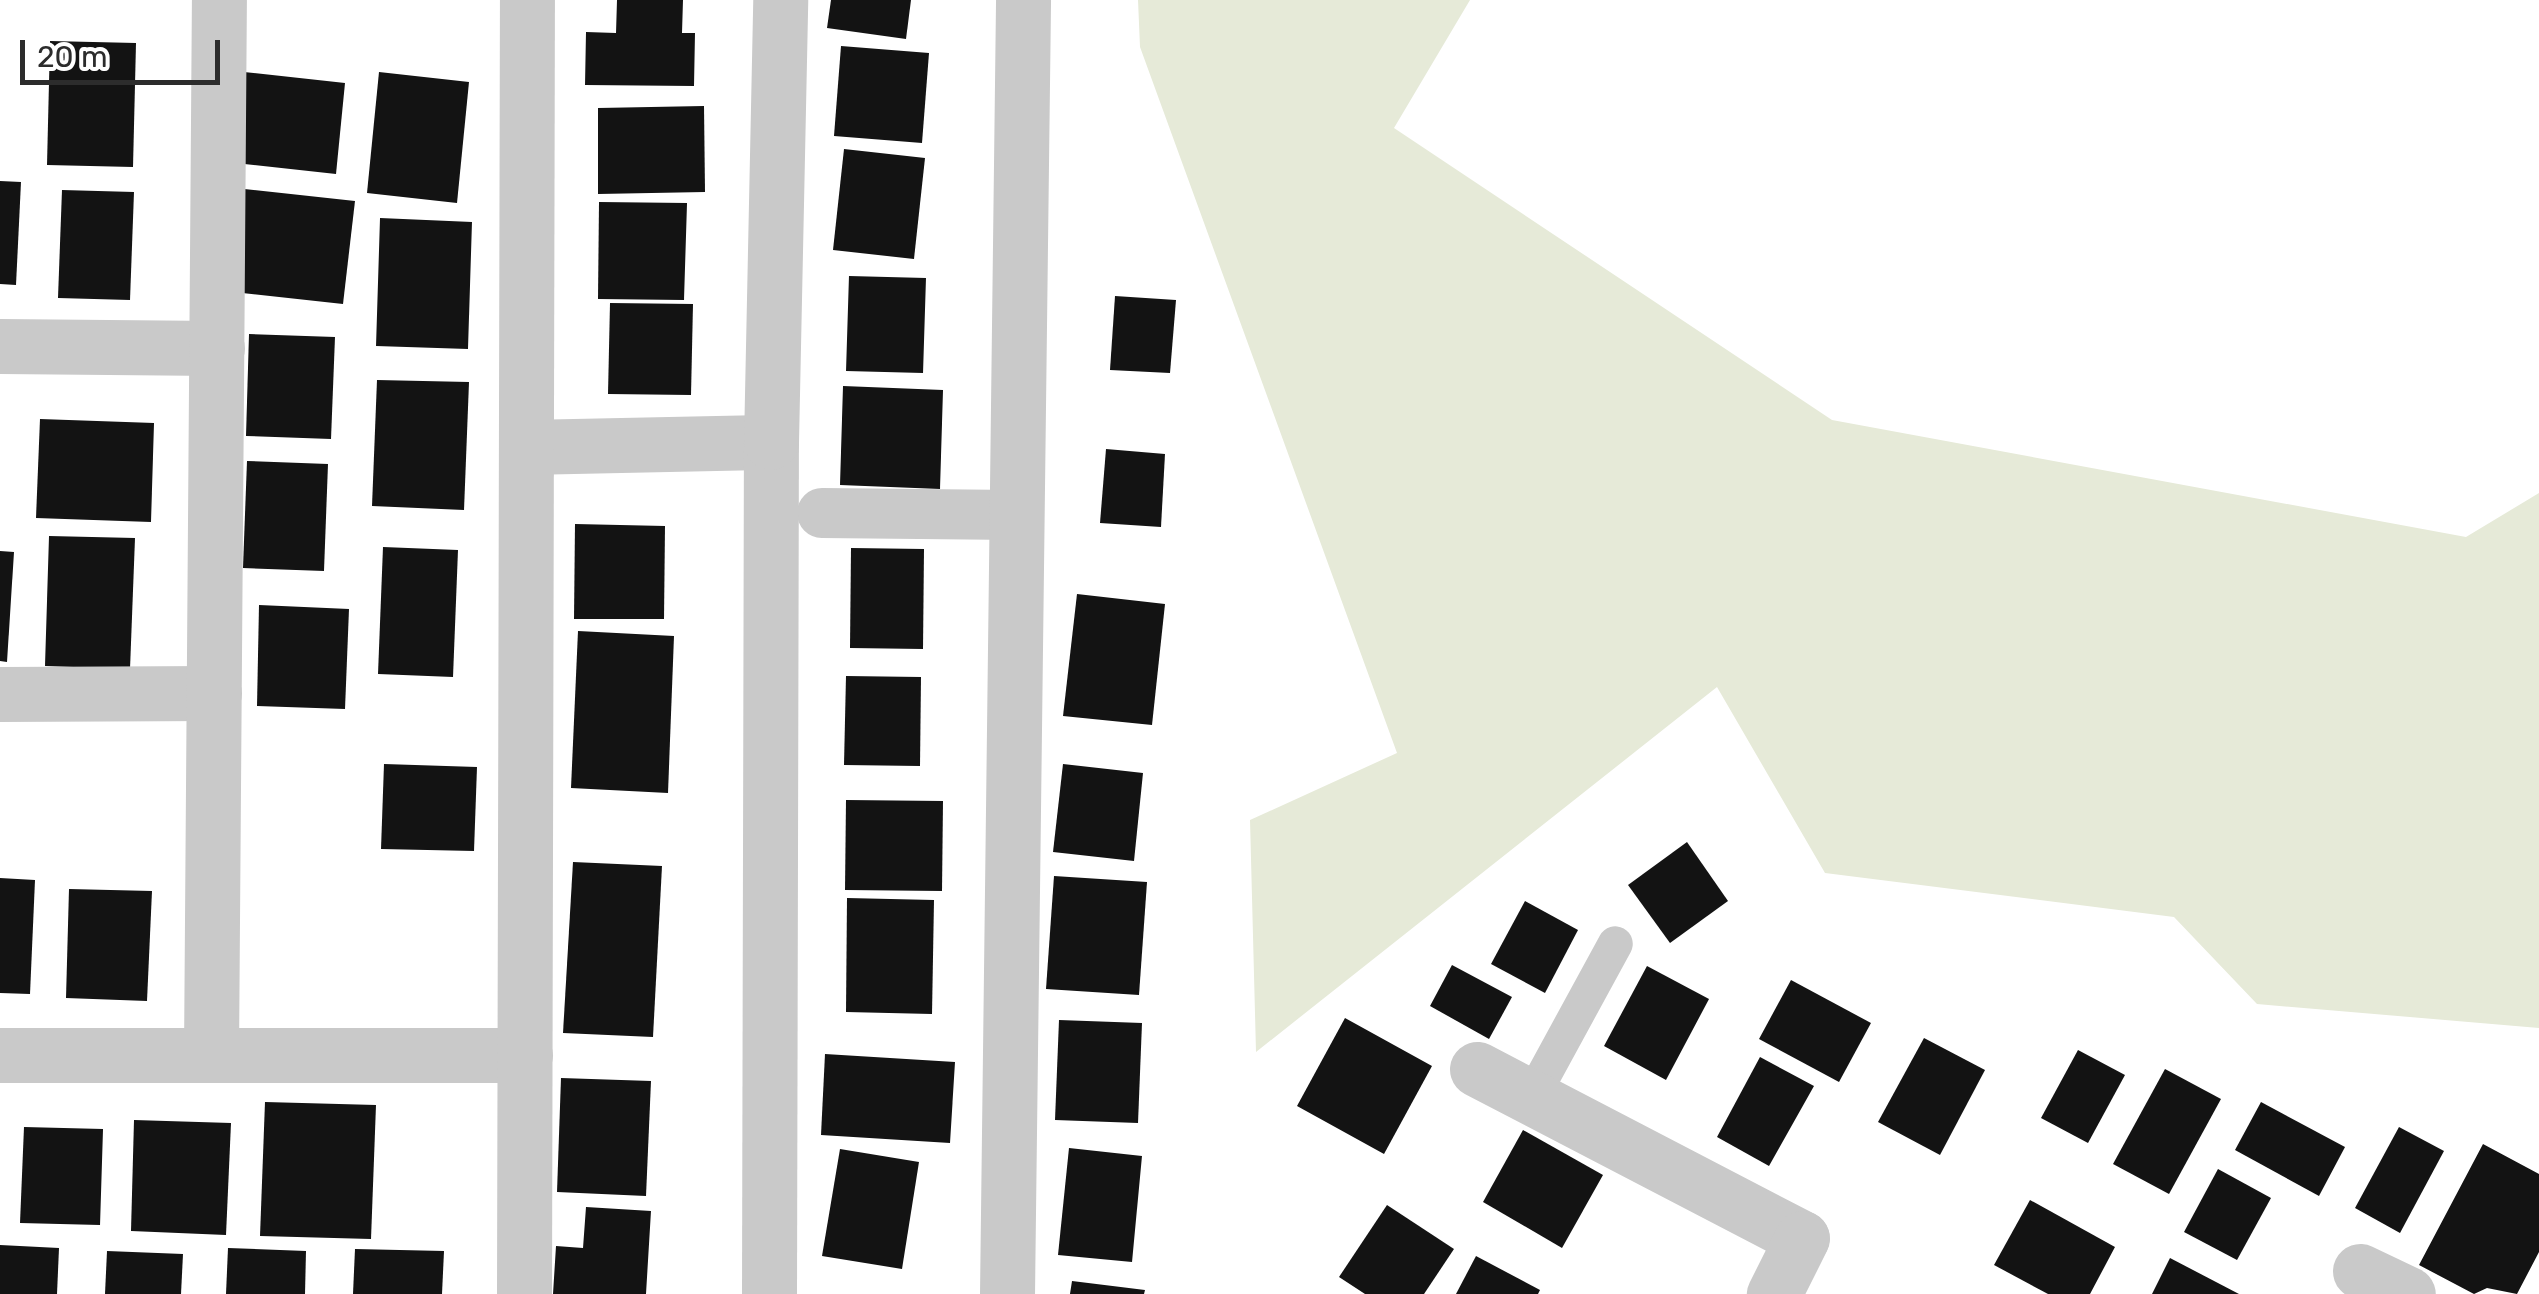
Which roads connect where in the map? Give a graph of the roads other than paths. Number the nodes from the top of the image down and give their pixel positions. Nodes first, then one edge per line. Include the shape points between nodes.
1 (219, 0) edge
2 (527, 0) edge
3 (780, 0) edge
4 (1023, 0) edge
5 (0, 346) edge
6 (217, 348) junction
7 (772, 442) junction
8 (526, 448) junction
9 (822, 513) dead end
10 (1016, 515) junction
11 (0, 694) edge
12 (214, 694) junction
13 (1615, 943) dead end
14 (0, 1054) edge
15 (211, 1054) junction
16 (525, 1055) junction
17 (1477, 1069) dead end
18 (1531, 1097) junction
19 (524, 1294) edge
20 (769, 1294) edge
21 (1007, 1294) edge
22 (1774, 1294) edge

1 - 6 street
2 - 8 street
3 - 7 street
4 - 10 street
5 - 6 street
6 - 12 street
7 - 8 street
7 - 20 street
8 - 16 street
9 - 10 street
10 - 21 street
11 - 12 street
12 - 15 street
13 - 18 lane
14 - 15 street
15 - 16 street
16 - 19 street
17 - 18 street
18 - 22 street via 1802,1238

